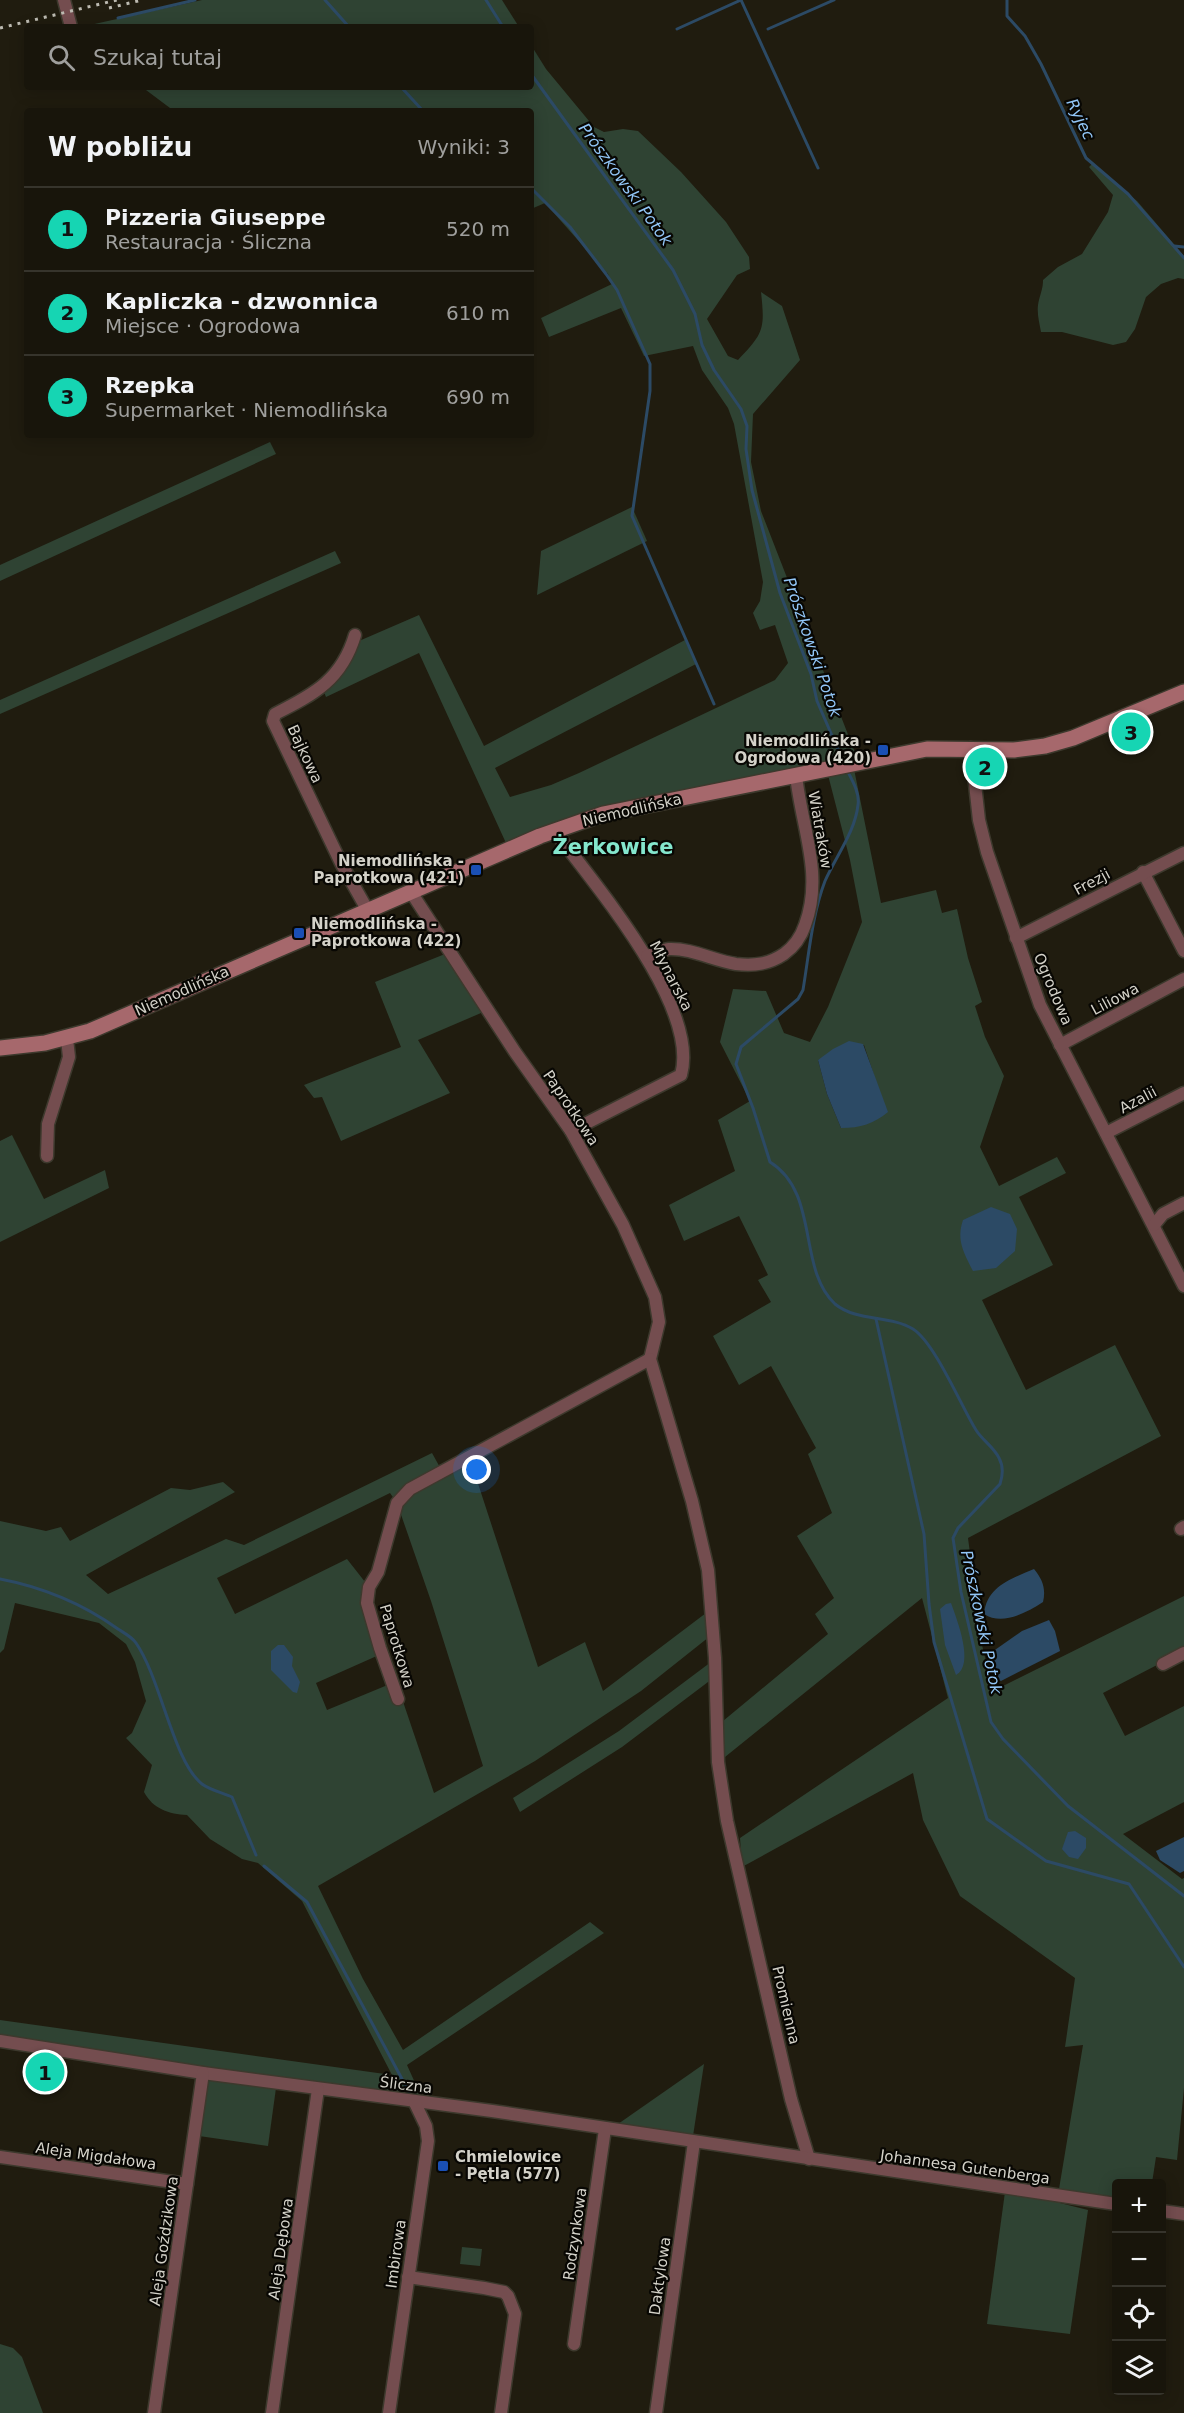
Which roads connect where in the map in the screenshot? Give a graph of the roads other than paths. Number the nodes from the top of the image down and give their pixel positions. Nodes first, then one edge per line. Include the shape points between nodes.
1 (64, 0) edge
2 (69, 24) edge
3 (355, 634) dead end
4 (1184, 692) edge
5 (971, 748) junction
6 (796, 775) junction
7 (554, 830) junction
8 (1184, 853) edge
9 (1143, 872) junction
10 (411, 892) junction
11 (368, 911) junction
12 (1016, 938) junction
13 (1184, 951) edge
14 (647, 956) junction
15 (1184, 980) edge
16 (68, 1039) junction
17 (1060, 1045) junction
18 (0, 1048) edge
19 (1184, 1093) edge
20 (571, 1131) junction
21 (1106, 1133) junction
22 (47, 1156) dead end
23 (1184, 1203) edge
24 (1154, 1225) junction
25 (1184, 1286) edge
26 (650, 1359) junction
27 (1184, 1653) edge
28 (1163, 1664) dead end
29 (398, 1699) dead end
30 (0, 2041) edge
31 (202, 2073) junction
32 (318, 2089) junction
33 (414, 2101) junction
34 (605, 2129) junction
35 (694, 2142) junction
36 (0, 2157) edge
37 (809, 2159) junction
38 (187, 2184) junction
39 (1112, 2203) edge
40 (1166, 2212) edge
41 (1184, 2214) edge
42 (408, 2277) junction
43 (574, 2344) dead end
44 (154, 2413) edge
45 (272, 2413) edge
46 (389, 2413) edge
47 (501, 2413) edge
48 (656, 2413) edge

1 - 2 street
3 - 11 street, Bajkowa via 340,670 305,699 275,714 273,721 340,863
4 - 5 main road, Niemodlińska via 1058,743 1025,750
5 - 6 main road, Niemodlińska via 927,749
5 - 12 street, Ogrodowa via 979,820
6 - 7 main road, Niemodlińska via 603,814
6 - 14 street, Wiatraków via 814,884 812,907 801,938 772,962 758,965 668,949
7 - 10 main road, Niemodlińska
7 - 14 street, Młynarska
8 - 9 street, Frezji
9 - 12 street, Frezji
9 - 13 street
10 - 11 main road, Niemodlińska
10 - 20 street, Paprotkowa
11 - 16 main road, Niemodlińska
12 - 17 street, Ogrodowa via 1040,1005
14 - 20 street, Młynarska via 681,1030 681,1075
15 - 17 street, Liliowa
16 - 18 main road, Niemodlińska
16 - 22 street via 69,1058 48,1124
17 - 21 street, Ogrodowa
19 - 21 street, Azalii
20 - 26 street, Paprotkowa via 623,1225 655,1297 659,1322
21 - 24 street, Ogrodowa
23 - 24 street via 1163,1214
24 - 25 street, Ogrodowa
26 - 29 street, Paprotkowa via 410,1489 397,1503 367,1597
26 - 37 street, Promienna via 701,1533 716,1658 718,1762 727,1821 791,2099
27 - 28 street
30 - 31 street, Śliczna
31 - 32 street, Śliczna
31 - 38 street, Aleja Goździkowa
32 - 33 street, Śliczna
32 - 45 street, Aleja Dębowa
33 - 34 street, Śliczna
33 - 42 street, Imbirowa via 426,2126 428,2141
34 - 35 street, Śliczna
34 - 43 street, Rodzynkowa
35 - 37 street, Śliczna
35 - 48 street, Daktylowa
36 - 38 street, Aleja Migdałowa
37 - 39 street, Johannesa Gutenberga
38 - 44 street, Aleja Goździkowa
40 - 41 street
42 - 46 street, Imbirowa
42 - 47 street via 484,2288 508,2296 515,2314

